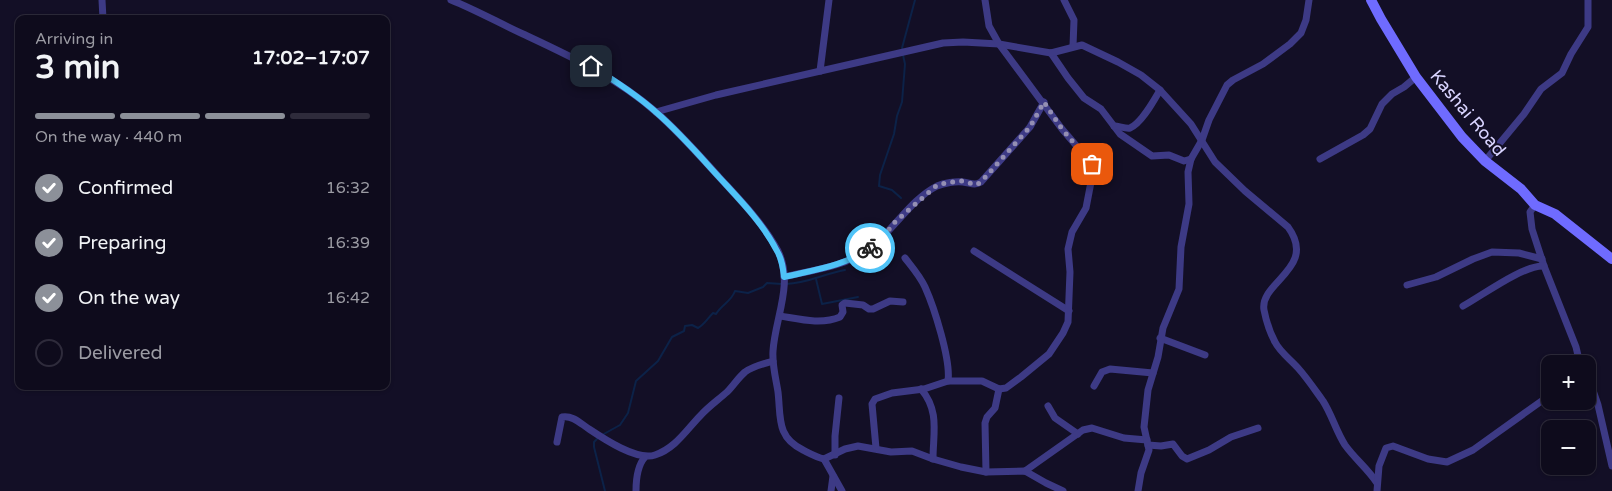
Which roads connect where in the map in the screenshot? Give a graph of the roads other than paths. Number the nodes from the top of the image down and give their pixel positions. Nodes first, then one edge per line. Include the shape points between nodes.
1 (102, 0) edge
2 (451, 0) edge
3 (829, 0) edge
4 (985, 0) edge
5 (1064, 0) edge
6 (1309, 0) edge
7 (1372, 0) edge
8 (1588, 0) edge
9 (103, 15) edge
10 (999, 44) junction
11 (1073, 46) junction
12 (1052, 53) junction
13 (820, 71) junction
14 (1416, 77) junction
15 (1160, 90) junction
16 (1044, 102) junction
17 (656, 112) junction
18 (1114, 126) junction
19 (1202, 140) junction
20 (1191, 159) junction
21 (1320, 159) dead end
22 (1485, 161) junction
23 (1535, 205) junction
24 (974, 251) dead end
25 (905, 258) dead end
26 (1542, 258) junction
27 (1612, 259) edge
28 (1544, 266) junction
29 (784, 277) junction
30 (1407, 286) dead end
31 (903, 302) dead end
32 (1463, 306) dead end
33 (1069, 311) junction
34 (780, 316) junction
35 (1160, 338) junction
36 (1205, 354) dead end
37 (1578, 355) edge
38 (773, 361) junction
39 (1153, 373) junction
40 (948, 381) junction
41 (1094, 386) dead end
42 (921, 389) junction
43 (999, 389) junction
44 (839, 398) dead end
45 (1596, 399) edge
46 (1541, 401) edge
47 (1048, 406) dead end
48 (1258, 428) dead end
49 (1078, 434) junction
50 (557, 442) dead end
51 (1147, 442) junction
52 (876, 448) junction
53 (835, 454) junction
54 (645, 456) junction
55 (824, 459) junction
56 (933, 460) junction
57 (1612, 466) edge
58 (1025, 471) junction
59 (986, 472) junction
60 (833, 476) junction
61 (1377, 487) edge
62 (636, 491) edge
63 (831, 491) edge
64 (842, 491) edge
65 (1063, 491) edge
66 (1138, 491) edge

1 - 9 street
2 - 17 street via 591,66
3 - 13 street
4 - 10 street via 989,26
5 - 11 street via 1074,20
6 - 19 street via 1301,33 1263,64 1227,85
7 - 14 street, Kashai Road
8 - 22 street via 1588,27 1562,73 1540,89
10 - 12 street
10 - 13 street via 943,42
10 - 16 street
11 - 12 street
11 - 15 street via 1082,45 1118,62
12 - 18 street via 1084,98 1101,109
13 - 17 street
14 - 21 street via 1382,104 1370,129
14 - 22 street, Kashai Road via 1446,118
15 - 18 street via 1133,126
15 - 19 street
16 - 29 street via 1030,127 981,182 976,185 962,181 936,186 859,256
16 - 33 street via 1092,164 1086,208 1072,232 1068,249
17 - 29 street via 763,228 778,251
18 - 20 street via 1149,155 1169,155 1184,161
19 - 20 street
19 - 61 street via 1215,162 1292,233 1296,256 1268,294 1264,305 1271,334 1275,344 1323,402 1346,446 1370,473
20 - 35 street via 1179,290
22 - 23 street, Kashai Road via 1521,189
23 - 26 street via 1530,212 1531,223
23 - 27 street, Kashai Road via 1555,214
24 - 33 street
25 - 40 street via 930,298 947,359
26 - 28 street
26 - 30 street via 1492,252
28 - 32 street via 1520,273
28 - 37 street
29 - 34 street
31 - 34 street via 890,301 873,309 845,303 840,317 829,320
33 - 43 street via 1065,329 1049,354 1013,384
34 - 38 street
35 - 36 street
35 - 39 street
38 - 54 street via 744,373 676,443 655,455
38 - 55 street via 782,430 790,443
39 - 41 street via 1110,369 1102,372
39 - 51 street via 1145,414
40 - 42 street
40 - 43 street via 982,382
42 - 52 street via 875,399 872,404
42 - 56 street via 931,402 934,413
43 - 59 street via 995,408 985,424
44 - 53 street
45 - 57 street
46 - 61 street via 1473,450 1447,462 1428,459 1394,446 1386,448 1379,466
47 - 49 street via 1055,418
48 - 51 street via 1231,437 1187,459 1173,444 1161,446
49 - 51 street via 1092,428
49 - 58 street
50 - 54 street via 562,417 570,416 608,440
51 - 66 street via 1148,454
52 - 53 street via 858,446
52 - 56 street via 891,452 912,451
53 - 55 street
54 - 62 street via 638,470
55 - 60 street
56 - 59 street
58 - 59 street
58 - 65 street
60 - 63 street
60 - 64 street

